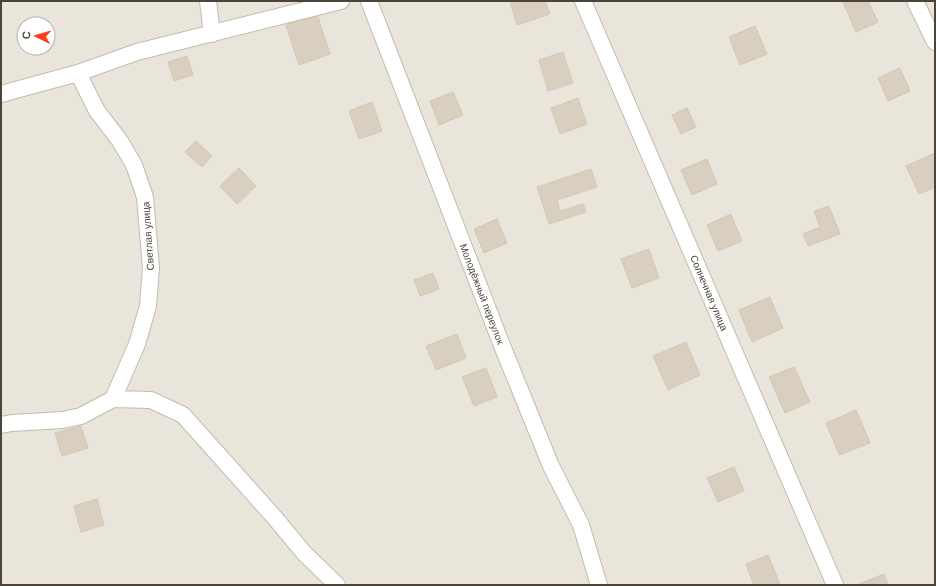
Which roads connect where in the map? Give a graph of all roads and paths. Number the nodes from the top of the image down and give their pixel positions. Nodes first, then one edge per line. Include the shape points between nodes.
1 (208, 1) edge
2 (341, 1) edge
3 (369, 1) edge
4 (583, 1) edge
5 (915, 1) edge
6 (212, 34) junction
7 (935, 42) edge
8 (78, 73) junction
9 (1, 94) edge
10 (113, 399) junction
11 (1, 425) edge
12 (337, 585) edge
13 (599, 585) edge
14 (836, 585) edge

1 - 6 street
2 - 6 street
3 - 13 street, Молодёжный переулок via 503,348 551,466 581,525
4 - 14 street, Солнечная улица
5 - 7 street
6 - 8 street via 137,52
8 - 9 street
8 - 10 street, Светлая улица via 97,111 120,141 134,165 145,198 151,268 148,306 137,344
10 - 11 street via 81,416
10 - 12 street via 152,400 183,415 304,553

